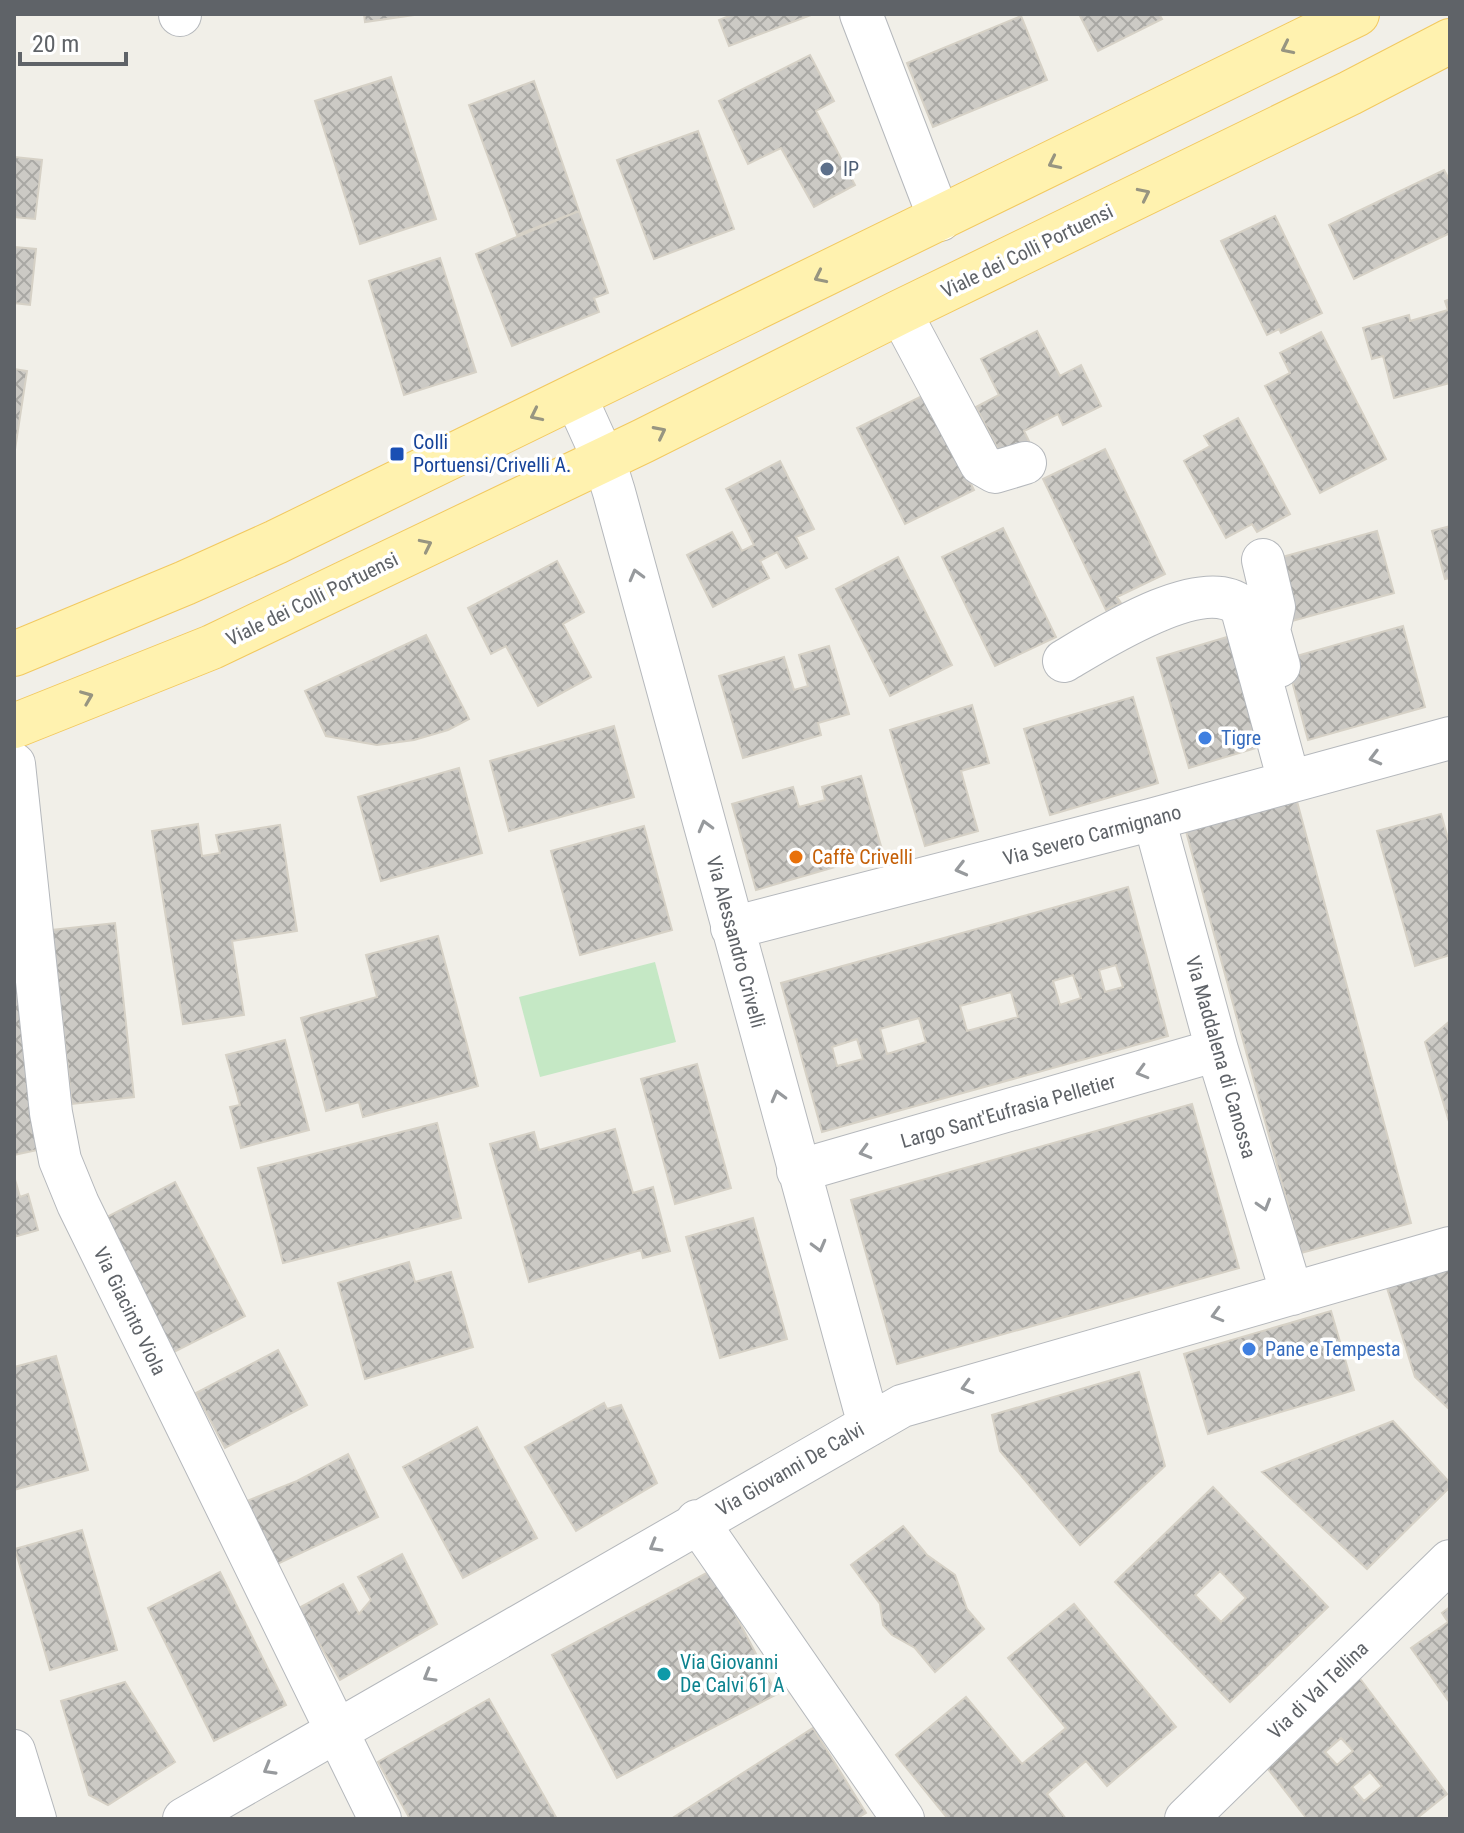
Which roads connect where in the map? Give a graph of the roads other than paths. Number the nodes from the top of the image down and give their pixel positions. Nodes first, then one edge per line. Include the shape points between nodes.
1 (861, 14) edge
2 (1357, 14) edge
3 (1450, 41) edge
4 (940, 220) junction
5 (900, 312) junction
6 (575, 396) junction
7 (604, 460) junction
8 (1025, 463) dead end
9 (1263, 560) dead end
10 (14, 654) edge
11 (1064, 661) dead end
12 (14, 726) edge
13 (1450, 738) edge
14 (14, 764) edge
15 (1299, 778) junction
16 (1154, 819) junction
17 (732, 928) junction
18 (1217, 1050) junction
19 (798, 1171) junction
20 (1450, 1248) edge
21 (1292, 1294) junction
22 (869, 1425) junction
23 (697, 1521) junction
24 (1450, 1561) edge
25 (336, 1730) junction
26 (14, 1751) edge
27 (35, 1819) edge
28 (184, 1819) edge
29 (380, 1819) edge
30 (903, 1819) edge
31 (1186, 1819) edge

1 - 4 street
2 -> 4 main road
5 -> 3 main road, Viale dei Colli Portuensi
4 -> 6 main road
7 -> 5 main road, Viale dei Colli Portuensi
5 - 8 street via 981,464 995,472
6 - 7 street
6 -> 10 main road via 276,542
12 -> 7 main road, Viale dei Colli Portuensi via 212,647
17 -> 7 street, Via Alessandro Crivelli
9 - 15 street via 1274,607 1269,630
11 - 15 street via 1138,617 1198,599 1233,599 1241,606
13 -> 15 street, Via Severo Carmignano
14 - 25 street, Via Giacinto Viola via 60,1160
15 - 16 street, Via Severo Carmignano
16 -> 17 street, Via Severo Carmignano
16 - 18 street, Via Maddalena di Canossa
19 -> 17 street, Via Alessandro Crivelli
18 -> 19 street, Largo Sant'Eufrasia Pelletier
18 -> 21 street, Via Maddalena di Canossa
19 -> 22 street, Via Alessandro Crivelli
20 - 21 street, Via Giovanni De Calvi
21 -> 22 street, Via Giovanni De Calvi via 902,1406
22 - 23 street, Via Giovanni De Calvi
23 -> 25 street, Via Giovanni De Calvi
23 - 30 street
24 - 31 street, Via di Val Tellina
25 -> 28 street, Via Giovanni De Calvi
25 - 29 street, Via Giacinto Viola
26 - 27 street

